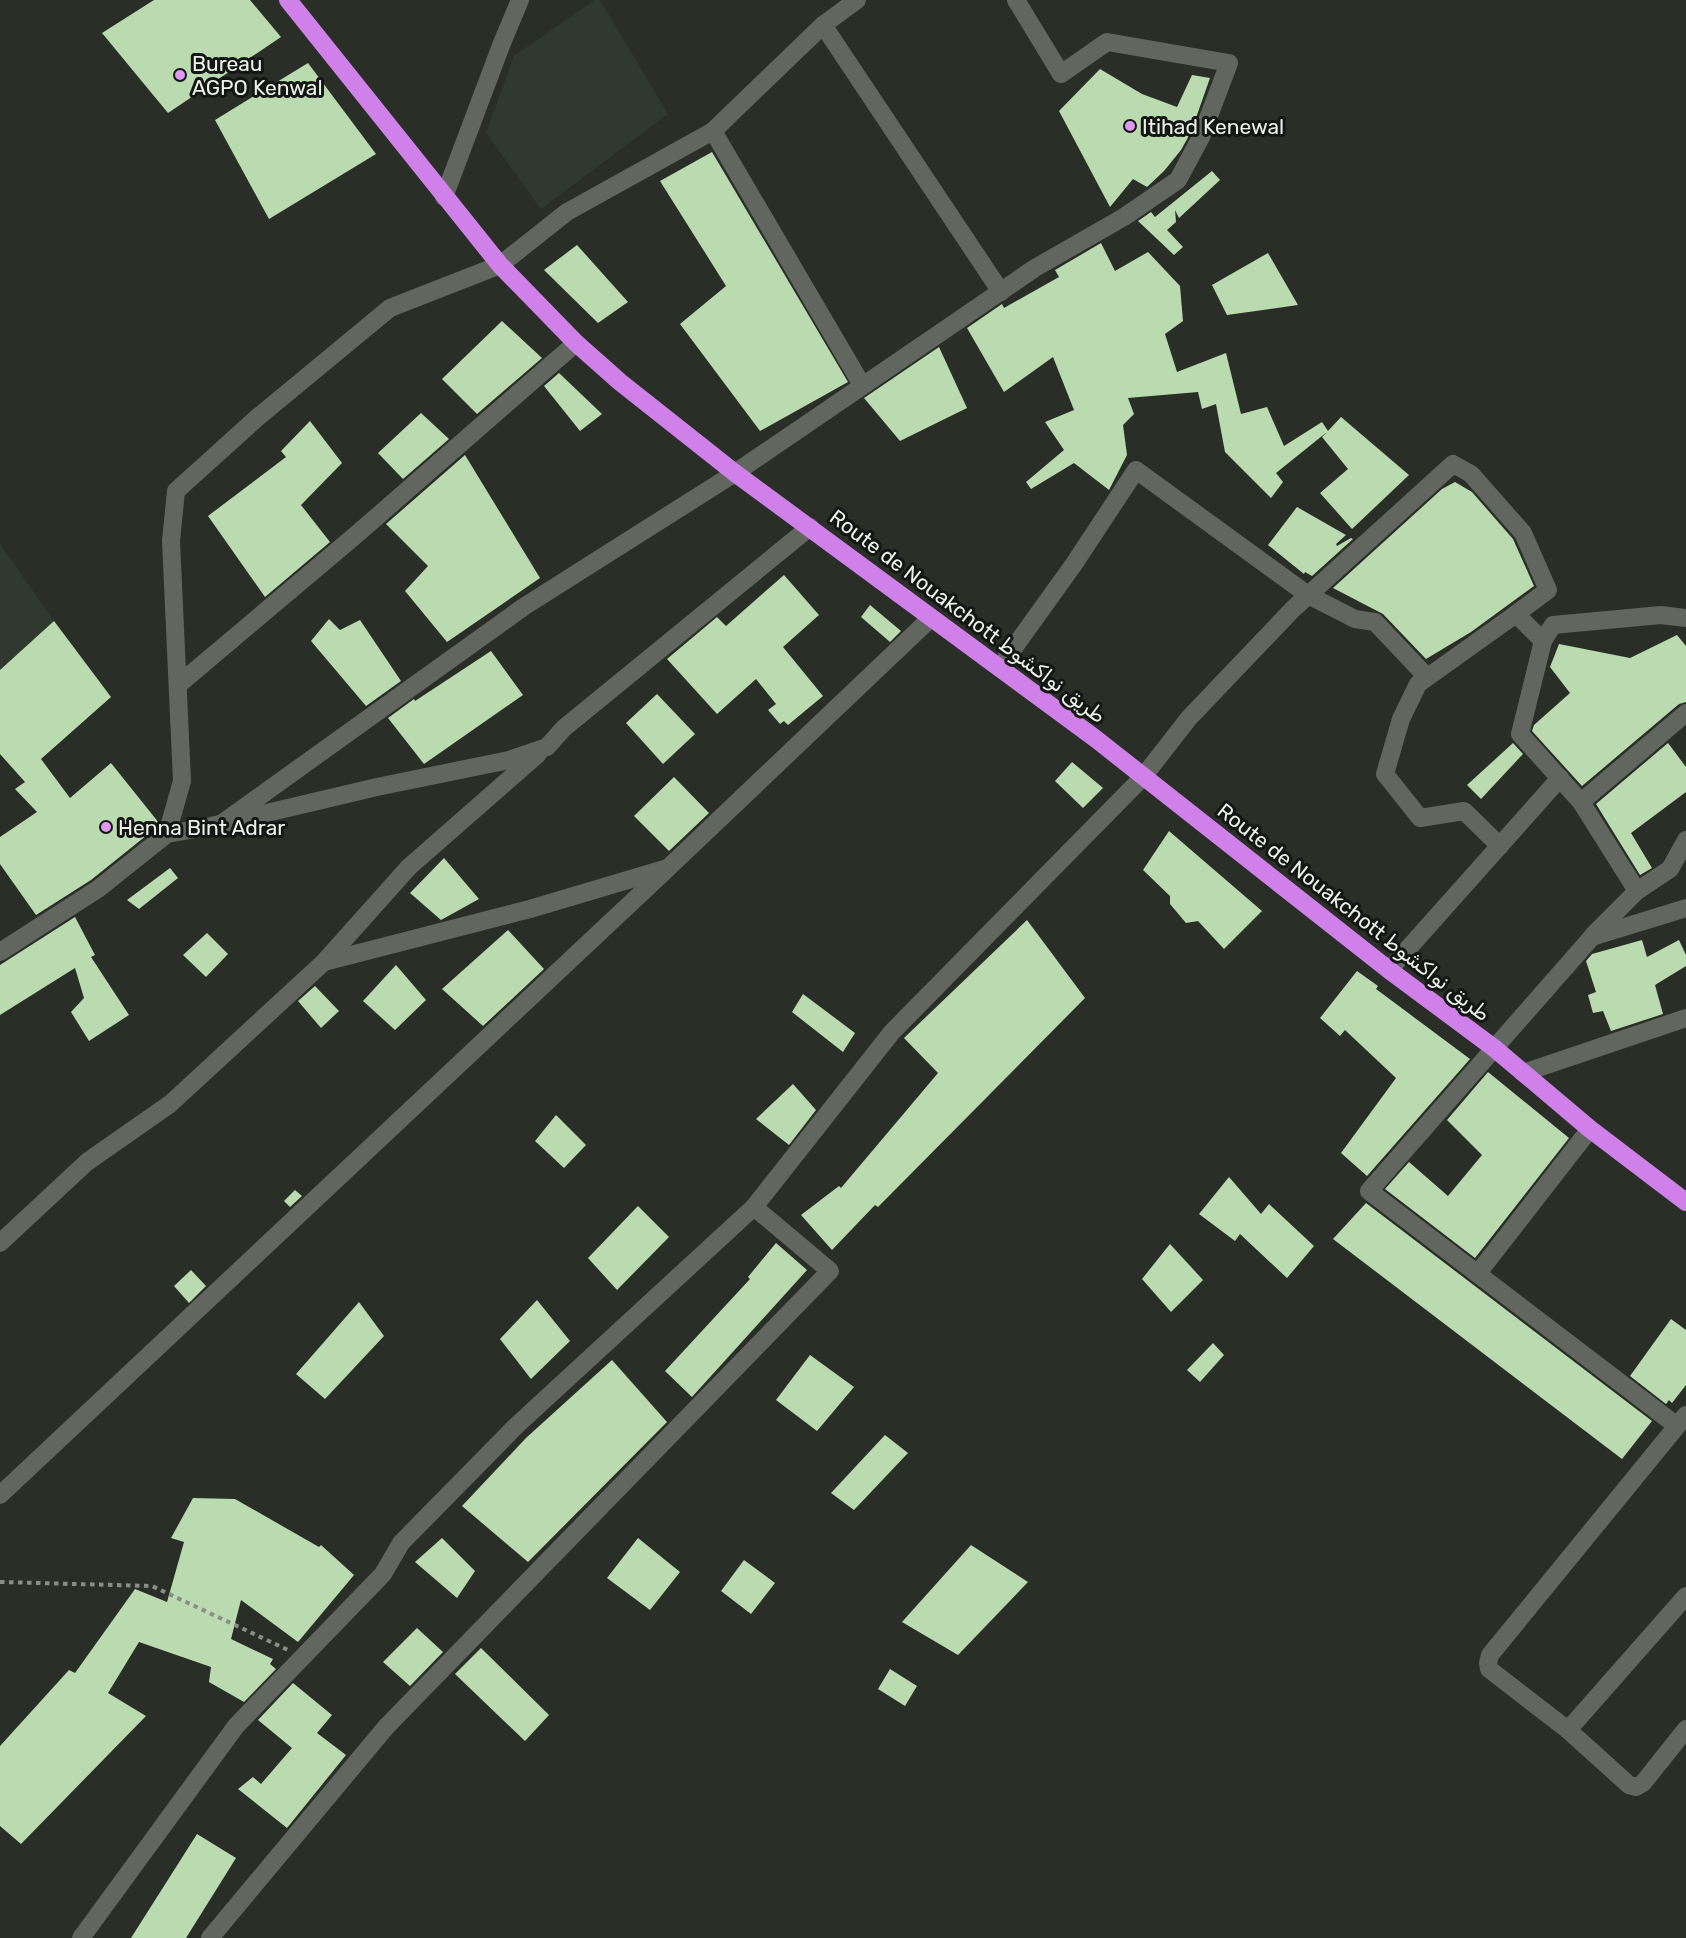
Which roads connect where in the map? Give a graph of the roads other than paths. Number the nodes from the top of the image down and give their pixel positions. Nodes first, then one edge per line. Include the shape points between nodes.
1 (288, 0) edge
2 (520, 0) edge
3 (857, 0) edge
4 (1017, 0) edge
5 (823, 25) junction
6 (713, 131) junction
7 (444, 197) junction
8 (500, 265) junction
9 (1001, 292) junction
10 (576, 343) junction
11 (862, 385) junction
12 (735, 473) junction
13 (810, 527) junction
14 (1308, 595) junction
15 (1516, 614) junction
16 (931, 618) junction
17 (1686, 618) edge
18 (1543, 641) junction
19 (1000, 668) junction
20 (1427, 677) junction
21 (178, 685) junction
22 (1686, 713) edge
23 (547, 747) junction
24 (1143, 777) junction
25 (1560, 778) junction
26 (1581, 802) junction
27 (221, 824) junction
28 (167, 834) junction
29 (1686, 840) edge
30 (1500, 846) junction
31 (668, 868) junction
32 (1637, 891) junction
33 (1686, 908) edge
34 (1592, 937) junction
35 (0, 952) edge
36 (324, 962) junction
37 (1389, 970) junction
38 (1686, 1018) edge
39 (1494, 1048) junction
40 (1523, 1072) junction
41 (1590, 1129) junction
42 (1686, 1202) edge
43 (754, 1207) junction
44 (0, 1243) edge
45 (1478, 1273) junction
46 (1682, 1420) edge
47 (0, 1495) edge
48 (1686, 1596) edge
49 (1686, 1729) edge
50 (1568, 1730) junction
51 (81, 1938) edge
52 (210, 1938) edge

1 - 7 highway, Route de Nouakchott طريق نواكشوط
2 - 7 street
3 - 5 street
4 - 9 street via 1061,75 1107,42 1229,63 1201,137 1178,180 1124,218 1035,268
5 - 6 street
5 - 9 street
6 - 8 street via 567,212
6 - 11 street
7 - 8 highway, Route de Nouakchott طريق نواكشوط
8 - 10 highway, Route de Nouakchott طريق نواكشوط
8 - 21 street via 390,308 176,491 171,541
9 - 11 street
10 - 12 highway, Route de Nouakchott طريق نواكشوط
10 - 21 street
11 - 12 street
12 - 13 highway, Route de Nouakchott طريق نواكشوط
12 - 27 street via 525,606
13 - 16 highway, Route de Nouakchott طريق نواكشوط
13 - 23 street
14 - 15 street via 1453,464 1471,474 1523,533 1548,590
14 - 19 street via 1136,470
14 - 20 street via 1355,619 1375,622
14 - 24 street via 1189,718
15 - 18 street
15 - 20 street
16 - 19 highway, Route de Nouakchott طريق نواكشوط
16 - 31 street
17 - 18 street via 1661,615 1553,625
18 - 25 street via 1521,734
19 - 24 highway, Route de Nouakchott طريق نواكشوط
20 - 30 street via 1418,684 1401,719 1385,774 1420,818 1464,811
21 - 28 street via 182,781
22 - 26 street
23 - 27 street via 509,760
23 - 36 street via 409,867
24 - 37 highway, Route de Nouakchott طريق نواكشوط
24 - 43 street via 892,1032
25 - 26 street
25 - 30 street
26 - 32 street
27 - 28 street
28 - 35 street via 98,889
29 - 32 street via 1670,869
30 - 37 street
31 - 36 street via 530,909
31 - 47 street
32 - 34 street
33 - 34 street
34 - 39 street
36 - 44 street via 170,1104 87,1162
37 - 39 highway, Route de Nouakchott طريق نواكشوط
38 - 40 street
39 - 40 highway, Route de Nouakchott طريق نواكشوط
39 - 45 street via 1369,1191
40 - 41 highway, Route de Nouakchott طريق نواكشوط
41 - 42 highway, Route de Nouakchott طريق نواكشوط
41 - 45 street
43 - 51 street via 516,1426 401,1543 383,1574 236,1726
43 - 52 street via 830,1271 386,1728
45 - 46 street
46 - 50 street via 1490,1655 1490,1669
48 - 50 street
49 - 50 street via 1636,1787

